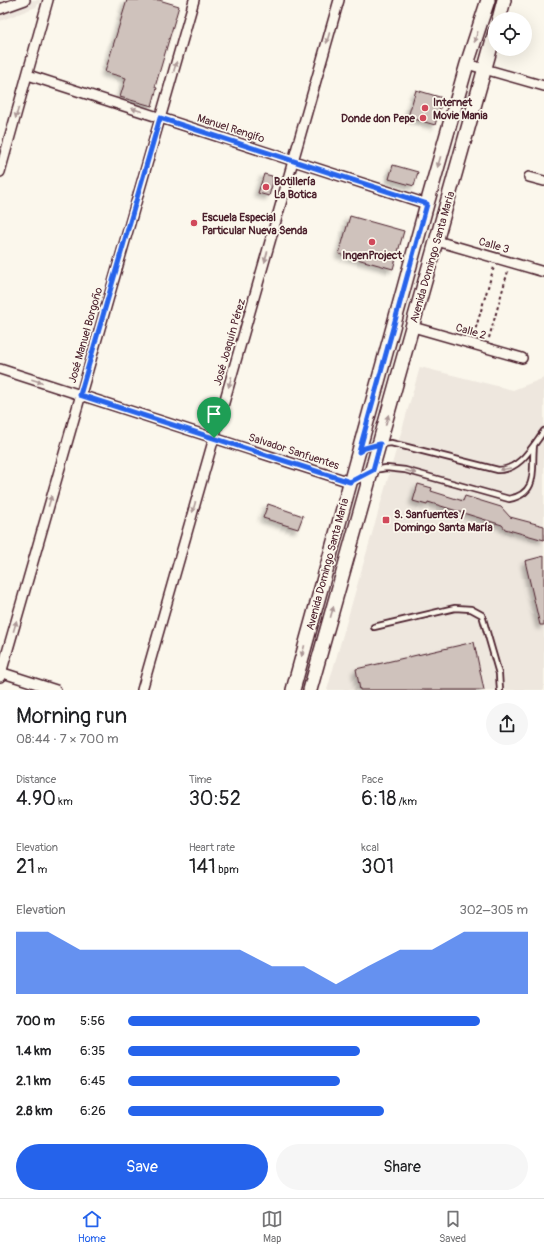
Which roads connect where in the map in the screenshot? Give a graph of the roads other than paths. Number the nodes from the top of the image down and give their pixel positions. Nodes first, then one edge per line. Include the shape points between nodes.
1 (25, 0) edge
2 (48, 0) edge
3 (194, 0) edge
4 (339, 0) edge
5 (488, 0) edge
6 (504, 0) edge
7 (0, 9) edge
8 (501, 12) edge
9 (488, 56) edge
10 (467, 64) junction
11 (484, 69) junction
12 (28, 75) junction
13 (544, 86) edge
14 (160, 118) junction
15 (293, 161) junction
16 (0, 172) edge
17 (528, 177) dead end
18 (544, 181) edge
19 (427, 204) junction
20 (437, 241) junction
21 (544, 272) edge
22 (413, 327) junction
23 (522, 358) dead end
24 (0, 369) edge
25 (80, 395) junction
26 (544, 431) edge
27 (214, 438) junction
28 (380, 444) junction
29 (534, 445) junction
30 (359, 452) junction
31 (373, 470) junction
32 (350, 482) junction
33 (374, 626) dead end
34 (0, 674) edge
35 (56, 690) edge
36 (142, 690) edge
37 (293, 690) edge
38 (310, 690) edge
39 (500, 690) edge

1 - 7 street
2 - 12 street
14 -> 3 street, José Manuel Borgoño
4 -> 15 street, José Joaquín Pérez
5 -> 10 main road, Avenida Domingo Santa María
6 - 8 main road
9 - 11 main road, Avenida Domingo Santa María
10 - 11 street
10 -> 19 main road, Avenida Domingo Santa María
11 - 13 street
11 - 20 main road, Avenida Domingo Santa María
14 -> 12 street, Manuel Rengifo
12 -> 16 street
14 - 15 street, Manuel Rengifo
14 - 25 street, José Manuel Borgoño
15 - 19 street, Manuel Rengifo
15 -> 27 street, José Joaquín Pérez
17 - 18 street
19 - 30 main road, Avenida Domingo Santa María
20 - 21 street, Calle 3
20 - 22 main road, Avenida Domingo Santa María
22 - 23 street, Calle 2
28 -> 22 main road, Avenida Domingo Santa María
24 -> 25 street, Salvador Sanfuentes
25 - 27 street, Salvador Sanfuentes
34 -> 25 street, José Manuel Borgoño
26 - 29 lane
27 - 32 street, Salvador Sanfuentes
27 -> 36 street, José Joaquín Pérez
29 -> 28 lane via 513,467 498,470 395,443
28 - 30 lane
28 - 31 main road, Avenida Domingo Santa María
31 -> 29 lane via 405,470 509,499 518,498 532,482
30 - 32 main road, Avenida Domingo Santa María
31 - 32 street, Salvador Sanfuentes
38 -> 31 main road, Avenida Domingo Santa María
32 -> 37 main road, Avenida Domingo Santa María
33 - 39 lane via 455,608 471,609 482,615 499,674
34 - 35 street

